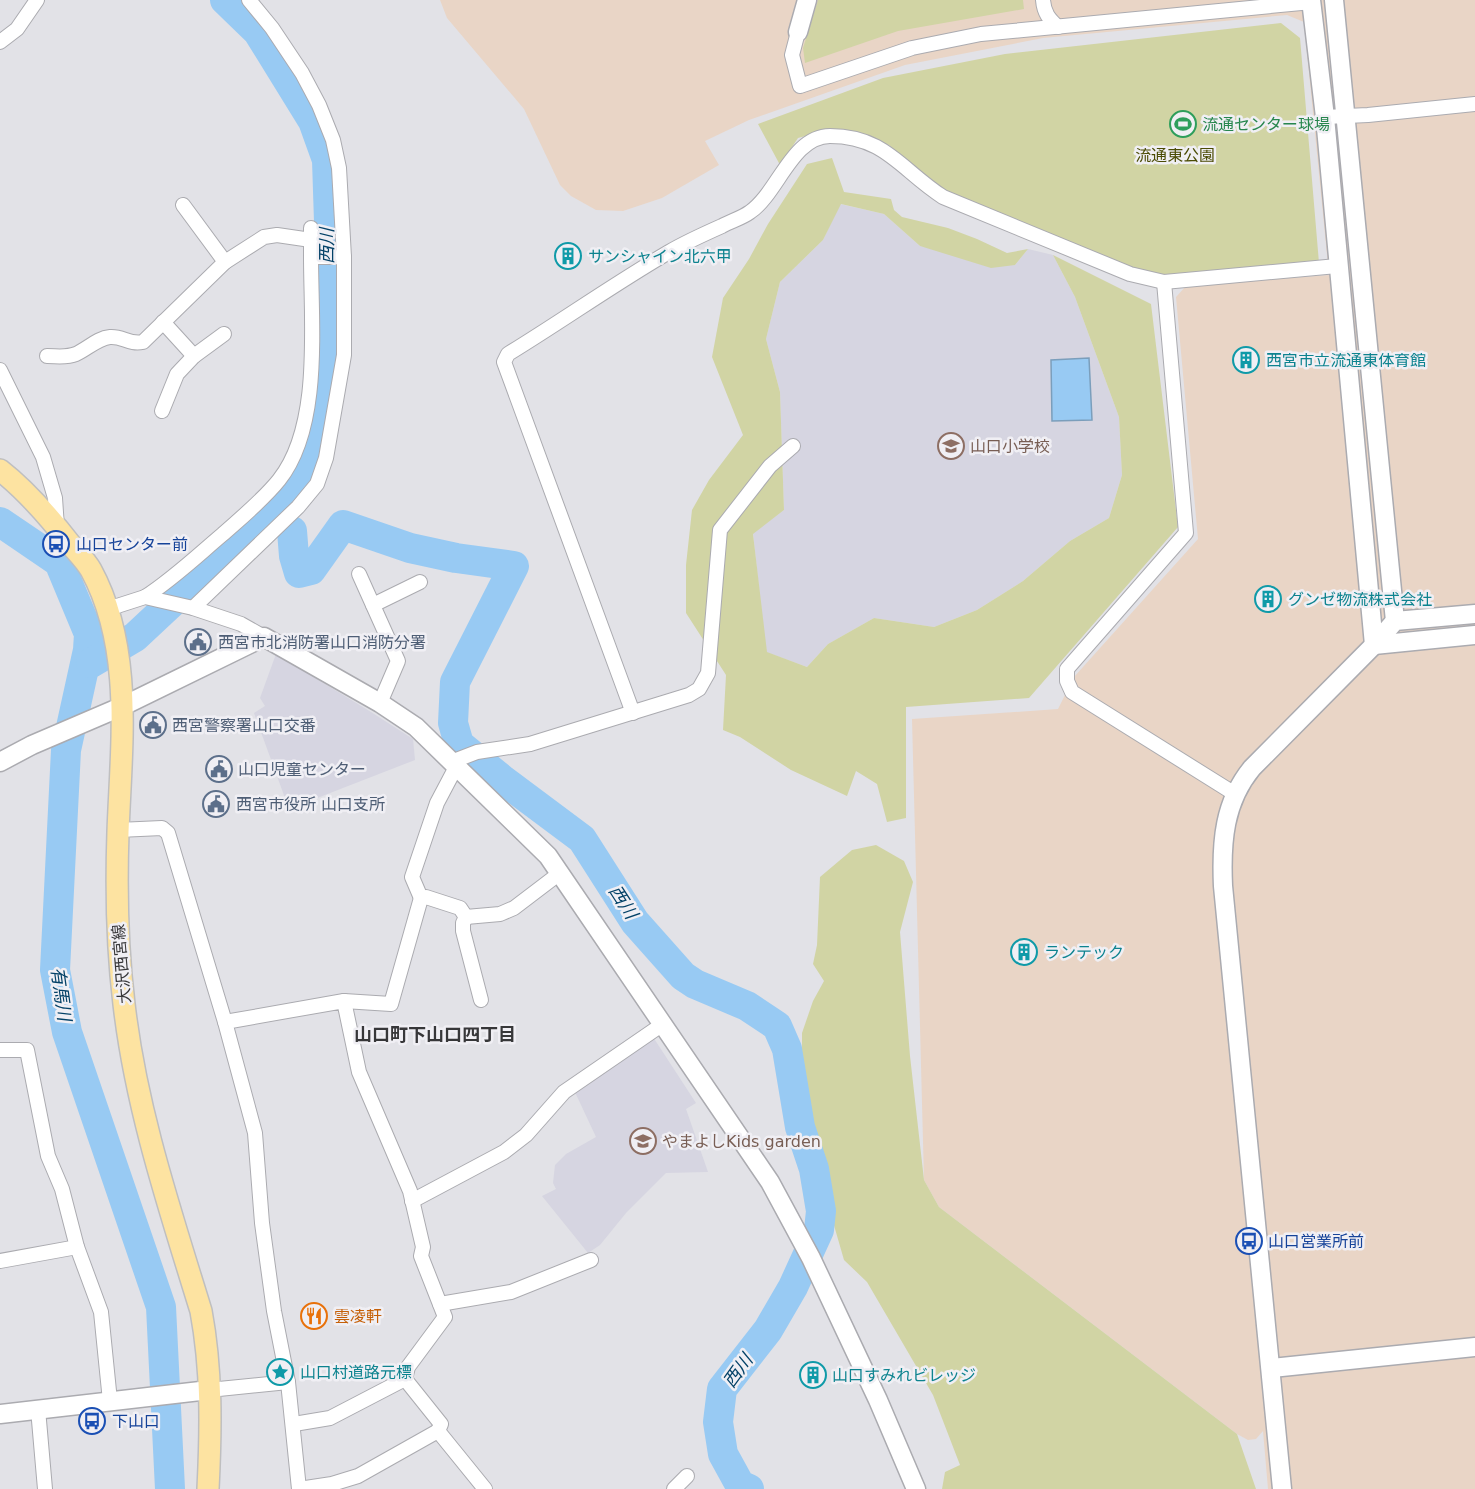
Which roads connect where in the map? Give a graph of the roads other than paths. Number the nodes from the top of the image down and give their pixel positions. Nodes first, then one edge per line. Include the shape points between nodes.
1 (249, 0) edge
2 (807, 0) edge
3 (1043, 0) edge
4 (1184, 0) edge
5 (1334, 0) edge
6 (1311, 1) edge
7 (30, 3) edge
8 (1200, 12) junction
9 (1059, 27) junction
10 (798, 32) joint
11 (0, 42) edge
12 (1475, 104) edge
13 (1346, 116) junction
14 (1324, 117) junction
15 (183, 205) dead end
16 (314, 257) junction
17 (342, 257) junction
18 (225, 262) junction
19 (1337, 266) junction
20 (1164, 282) junction
21 (163, 322) junction
22 (224, 334) dead end
23 (47, 356) dead end
24 (194, 356) junction
25 (0, 370) edge
26 (162, 411) dead end
27 (793, 446) dead end
28 (0, 470) edge
29 (57, 527) junction
30 (358, 574) dead end
31 (420, 582) dead end
32 (149, 599) junction
33 (373, 605) junction
34 (190, 607) junction
35 (1475, 614) edge
36 (110, 621) junction
37 (1395, 621) junction
38 (1475, 635) edge
39 (264, 637) junction
40 (1374, 645) junction
41 (380, 703) junction
42 (116, 709) junction
43 (633, 713) junction
44 (1, 757) edge
45 (453, 763) junction
46 (1235, 794) junction
47 (118, 830) junction
48 (560, 873) junction
49 (420, 898) junction
50 (466, 916) junction
51 (481, 1000) dead end
52 (344, 1001) junction
53 (225, 1022) junction
54 (663, 1024) junction
55 (0, 1050) edge
56 (412, 1201) junction
57 (77, 1247) junction
58 (591, 1260) dead end
59 (0, 1261) edge
60 (440, 1304) junction
61 (1475, 1347) edge
62 (1272, 1368) junction
63 (405, 1379) junction
64 (288, 1382) junction
65 (203, 1390) junction
66 (110, 1401) junction
67 (38, 1409) junction
68 (0, 1414) edge
69 (294, 1424) junction
70 (438, 1431) junction
71 (687, 1476) dead end
72 (45, 1489) edge
73 (208, 1489) edge
74 (299, 1489) edge
75 (485, 1489) edge
76 (674, 1489) edge
77 (916, 1489) edge
78 (1282, 1489) edge

1 - 17 street via 302,73 333,140 339,168
2 - 10 street
3 - 9 street via 1048,19
4 - 8 street
5 - 6 street
5 - 13 street
6 - 8 street
6 - 14 street
7 - 11 street via 16,29
8 - 9 street
9 - 10 street via 981,34 912,48 801,86 792,55
12 - 13 street
13 - 14 street
13 - 37 street
14 - 19 street
15 - 18 street
16 - 17 street
16 - 18 street via 311,234 277,234 264,237
16 - 32 street via 307,416 297,448 280,479 256,504
17 - 34 street via 344,355 326,458 317,484 298,507
18 - 21 street
19 - 20 street
19 - 40 street
20 - 43 street via 1130,274 943,197 887,151 867,142 828,136 809,142 751,212 689,241 617,282 508,354 504,362
20 - 46 street via 1186,533 1067,669 1067,681 1072,692
21 - 23 street via 143,342 135,344 112,337 73,355
21 - 24 street
22 - 24 street
24 - 26 street via 177,374
25 - 29 street via 43,457 55,498
27 - 43 street via 770,466 720,530 708,673 699,689 689,696
28 - 29 main road, 大沢西宮線
29 - 36 main road, 大沢西宮線 via 90,569
30 - 33 street
31 - 33 street
32 - 34 street
32 - 36 street
33 - 41 street via 398,661
34 - 39 street via 241,624
35 - 37 street
36 - 42 main road, 大沢西宮線 via 120,676
37 - 40 street
38 - 40 street
39 - 41 street
39 - 42 street
40 - 46 street via 1252,768
41 - 45 street via 416,728
42 - 44 street
42 - 47 main road, 大沢西宮線 via 123,754
43 - 45 street via 530,744 477,752
45 - 48 street via 548,856
45 - 49 street via 412,877
46 - 62 street via 1223,836 1223,886
47 - 53 street via 162,828 168,833
47 - 65 main road, 大沢西宮線 via 117,931 131,1052 146,1126 201,1311 206,1340
48 - 50 street via 514,908 500,914
48 - 54 street
49 - 50 street via 460,908
49 - 52 street via 391,1004
50 - 51 street via 463,931
52 - 53 street
52 - 56 street via 359,1072
53 - 64 street via 255,1133 262,1223
54 - 56 street via 564,1092 526,1135 504,1152
54 - 77 street via 770,1182 811,1258
55 - 57 street via 27,1050 48,1156 62,1189
56 - 60 street via 423,1247 421,1256
57 - 59 street
57 - 66 street via 101,1312
58 - 60 street via 511,1292
60 - 63 street via 446,1317 408,1367
61 - 62 street
62 - 78 street
63 - 69 street via 330,1418
63 - 70 street via 441,1424
64 - 65 street
64 - 69 street
65 - 66 street
65 - 73 main road, 大沢西宮線
66 - 67 street
67 - 68 street
67 - 72 street
69 - 74 street
70 - 74 street via 358,1476
70 - 75 street
71 - 76 street

